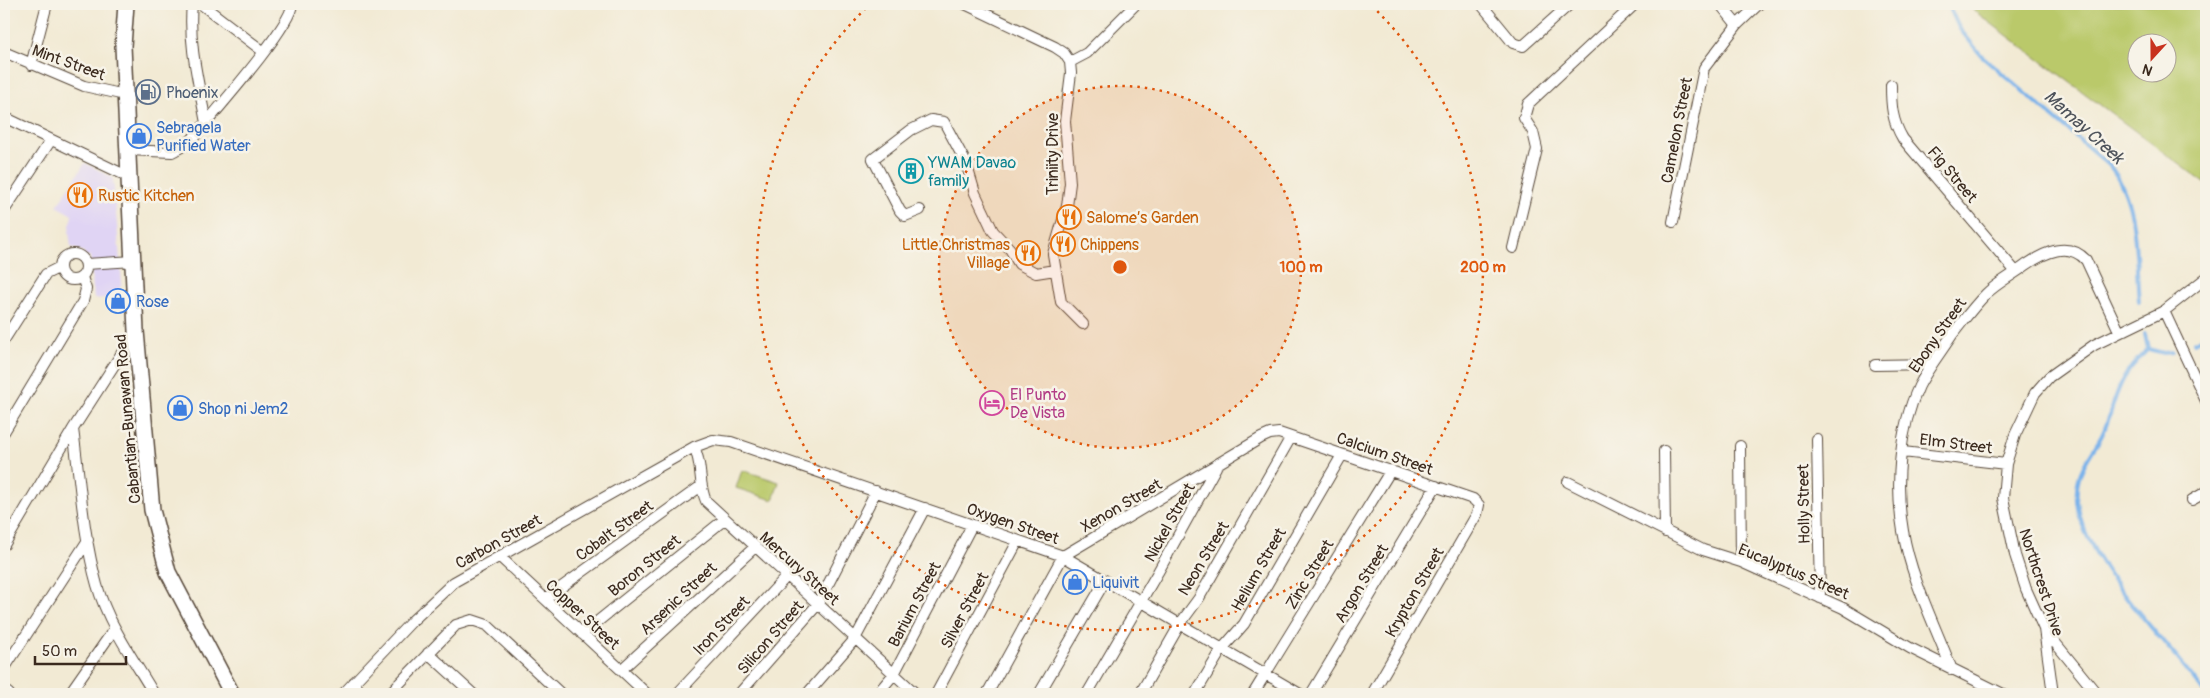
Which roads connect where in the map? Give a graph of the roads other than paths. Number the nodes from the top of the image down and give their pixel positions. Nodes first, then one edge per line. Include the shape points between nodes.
1 (47, 4) edge
2 (126, 4) edge
3 (192, 4) edge
4 (201, 4) edge
5 (292, 4) edge
6 (965, 4) edge
7 (1136, 4) edge
8 (1481, 4) edge
9 (1569, 4) edge
10 (1635, 4) edge
11 (1720, 4) edge
12 (1760, 4) edge
13 (1737, 25) junction
14 (4, 52) edge
15 (264, 52) junction
16 (1070, 62) junction
17 (31, 65) junction
18 (1891, 85) dead end
19 (125, 95) junction
20 (4, 117) edge
21 (206, 123) junction
22 (51, 140) junction
23 (128, 150) junction
24 (129, 177) junction
25 (920, 210) dead end
26 (4, 211) edge
27 (1673, 222) dead end
28 (1513, 248) dead end
29 (134, 261) junction
30 (86, 264) junction
31 (60, 267) junction
32 (1055, 270) junction
33 (2016, 272) junction
34 (82, 276) junction
35 (2206, 278) edge
36 (2164, 311) junction
37 (1083, 324) dead end
38 (136, 331) junction
39 (2119, 331) junction
40 (4, 340) edge
41 (1932, 364) junction
42 (1875, 365) dead end
43 (2206, 401) edge
44 (73, 429) junction
45 (4, 432) edge
46 (1279, 433) joint
47 (1291, 436) junction
48 (1817, 439) dead end
49 (694, 446) junction
50 (1740, 446) dead end
51 (1664, 451) dead end
52 (1903, 452) junction
53 (1342, 455) junction
54 (2006, 464) junction
55 (1216, 466) junction
56 (1391, 470) junction
57 (1568, 482) dead end
58 (702, 486) junction
59 (1436, 486) junction
60 (876, 491) junction
61 (2206, 492) edge
62 (2192, 500) dead end
63 (1479, 505) joint
64 (925, 508) junction
65 (725, 519) junction
66 (972, 524) junction
67 (1665, 532) junction
68 (88, 540) junction
69 (1018, 541) junction
70 (4, 545) edge
71 (755, 547) junction
72 (499, 556) junction
73 (1063, 556) junction
74 (1741, 562) junction
75 (787, 576) junction
76 (1105, 581) junction
77 (1820, 598) junction
78 (545, 599) junction
79 (1140, 601) junction
80 (818, 604) junction
81 (1180, 624) junction
82 (115, 628) junction
83 (2044, 629) junction
84 (582, 634) junction
85 (855, 638) junction
86 (1222, 649) junction
87 (428, 653) junction
88 (4, 669) edge
89 (621, 670) junction
90 (1952, 670) junction
91 (894, 674) junction
92 (1265, 674) junction
93 (354, 682) junction
94 (4, 690) edge
95 (469, 693) edge
96 (9, 694) edge
97 (69, 694) edge
98 (154, 694) edge
99 (232, 694) edge
100 (342, 694) edge
101 (361, 694) edge
102 (389, 694) edge
103 (562, 694) edge
104 (647, 694) edge
105 (677, 694) edge
106 (740, 694) edge
107 (807, 694) edge
108 (877, 694) edge
109 (916, 694) edge
110 (936, 694) edge
111 (987, 694) edge
112 (1039, 694) edge
113 (1086, 694) edge
114 (1140, 694) edge
115 (1195, 694) edge
116 (1253, 694) edge
117 (1300, 694) edge
118 (1311, 694) edge
119 (1372, 694) edge
120 (2003, 694) edge
121 (2053, 694) edge
122 (2097, 694) edge

1 - 17 street
2 - 19 main road, Cabantian-Bunawan Road via 123,46
3 - 21 street via 193,52
4 - 15 street
5 - 15 street via 290,16
6 - 16 street via 1055,47
7 - 16 street via 1086,53
8 - 9 street via 1519,46 1526,45
10 - 28 street via 1528,104 1524,118 1533,132 1537,149
11 - 13 street
12 - 13 street, Camelon Street
13 - 27 street, Camelon Street via 1704,68
14 - 17 street, Mint Street
15 - 21 street
16 - 32 street, Triniity Drive via 1066,121 1070,183 1053,254
17 - 19 street, Mint Street via 84,86
18 - 33 street, Fig Street via 1892,114 1903,139
19 - 23 main road, Cabantian-Bunawan Road
20 - 22 street
21 - 23 street via 189,143 172,152
22 - 24 street
22 - 26 street
23 - 24 main road, Cabantian-Bunawan Road
24 - 29 main road, Cabantian-Bunawan Road
25 - 32 street via 905,216 900,211 873,159 911,130 931,120 944,122 966,164 993,231 1019,264 1036,273
29 - 30 street
29 - 38 main road, Cabantian-Bunawan Road
30 - 31 street via 82,257 74,254 63,259
30 - 34 street
31 - 34 street via 66,278 74,280
31 - 40 street via 46,274
32 - 37 street, Triniity Drive via 1061,302
33 - 39 street, Ebony Street via 2057,250 2077,251 2086,260
33 - 41 street, Ebony Street via 1987,293 1968,313
34 - 45 street via 86,289 83,301
35 - 36 street, Northcrest Drive
36 - 39 street, Northcrest Drive
36 - 43 street
38 - 44 street
38 - 99 main road, Cabantian-Bunawan Road via 151,502 159,544 181,600
39 - 54 street, Northcrest Drive via 2049,378 2035,393 2015,435
41 - 42 street
41 - 52 street, Ebony Street via 1919,386 1908,417
44 - 68 street
44 - 70 street
46 - 47 street, Calcium Street
46 - 55 street, Xenon Street via 1261,438
47 - 53 street, Calcium Street
47 - 81 street, Neon Street via 1199,598
48 - 77 street, Holly Street
49 - 58 street, Mercury Street via 700,462
49 - 60 street, Oxygen Street via 713,440 731,442
49 - 72 street, Carbon Street
50 - 74 street
51 - 67 street
52 - 54 street, Elm Street
52 - 90 street, Ebony Street via 1900,486 1903,531 1915,574
53 - 56 street, Calcium Street
53 - 86 street, Helium Street via 1244,624
54 - 83 street, Northcrest Drive via 2003,498 2015,555
55 - 73 street, Xenon Street
55 - 79 street, Nickel Street
56 - 59 street, Calcium Street
56 - 92 street, Zinc Street
57 - 67 street, Eucalyptus Street
58 - 65 street, Mercury Street via 706,501
58 - 78 street, Cobalt Street
59 - 63 street, Calcium Street via 1472,499
59 - 118 street, Argon Street
60 - 64 street, Oxygen Street
60 - 80 street, Silicon Street
61 - 62 street
63 - 119 street, Krypton Street via 1477,514
64 - 66 street, Oxygen Street
64 - 85 street
65 - 71 street, Mercury Street
65 - 84 street, Boron Street
66 - 69 street, Oxygen Street
66 - 91 street, Barium Street
67 - 74 street, Eucalyptus Street via 1703,550
68 - 82 street via 98,586
68 - 88 street
69 - 73 street, Oxygen Street
69 - 110 street, Silver Street
71 - 75 street, Mercury Street
71 - 89 street, Arsenic Street
72 - 78 street, Copper Street
72 - 93 street, Carbon Street via 472,570 432,600
73 - 76 street, Oxygen Street
73 - 111 street
74 - 77 street, Eucalyptus Street
75 - 80 street, Mercury Street
75 - 105 street, Iron Street
76 - 79 street, Oxygen Street
76 - 112 street
77 - 90 street, Eucalyptus Street via 1863,618
78 - 84 street, Copper Street
79 - 81 street, Oxygen Street
79 - 113 street, Nickel Street
80 - 85 street, Mercury Street
80 - 106 street, Silicon Street
81 - 86 street, Oxygen Street
81 - 114 street, Neon Street
82 - 97 street
82 - 98 street
83 - 121 street, Northcrest Drive
83 - 122 street
84 - 89 street, Copper Street
85 - 91 street, Mercury Street
85 - 107 street
86 - 92 street, Oxygen Street
86 - 115 street, Helium Street
87 - 95 street
87 - 102 street
87 - 103 street via 456,625 472,620 487,625
89 - 104 street, Copper Street
90 - 120 street, Eucalyptus Street
91 - 108 street, Barium Street
91 - 109 street, Mercury Street
92 - 116 street, Zinc Street
92 - 117 street, Oxygen Street
93 - 100 street, Carbon Street
93 - 101 street
94 - 96 street

